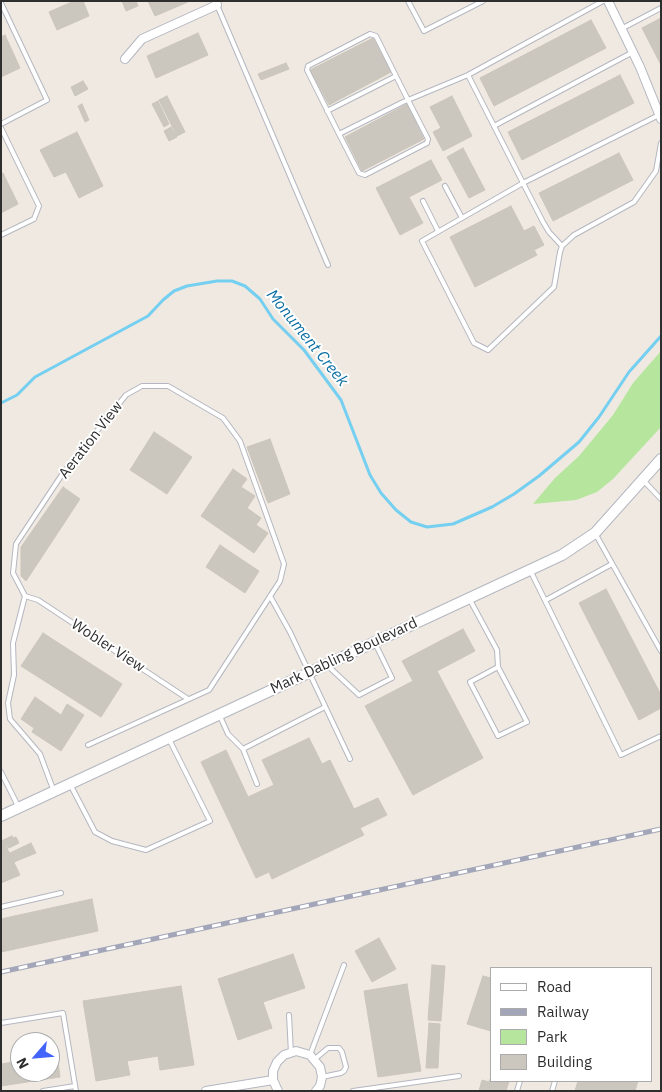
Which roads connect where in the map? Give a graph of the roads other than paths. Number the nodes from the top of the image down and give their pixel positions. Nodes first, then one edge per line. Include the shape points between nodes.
1 (408, 1) edge
2 (483, 1) edge
3 (603, 1) edge
4 (608, 1) edge
5 (1, 3) edge
6 (216, 3) edge
7 (661, 8) edge
8 (621, 29) junction
9 (633, 52) junction
10 (125, 59) dead end
11 (468, 75) junction
12 (396, 76) junction
13 (408, 100) junction
14 (327, 111) junction
15 (660, 117) edge
16 (1, 124) edge
17 (494, 126) junction
18 (1, 128) edge
19 (339, 134) junction
20 (661, 143) edge
21 (523, 184) junction
22 (445, 186) dead end
23 (422, 202) dead end
24 (462, 218) junction
25 (438, 231) junction
26 (1, 235) edge
27 (562, 246) junction
28 (328, 265) dead end
29 (661, 460) edge
30 (642, 480) junction
31 (661, 498) edge
32 (595, 533) junction
33 (612, 564) junction
34 (530, 570) junction
35 (25, 596) junction
36 (270, 596) junction
37 (469, 598) junction
38 (546, 600) junction
39 (375, 642) junction
40 (661, 651) edge
41 (326, 665) junction
42 (498, 667) junction
43 (309, 673) junction
44 (188, 699) junction
45 (325, 707) junction
46 (220, 714) junction
47 (661, 736) edge
48 (168, 738) junction
49 (88, 745) dead end
50 (243, 749) junction
51 (350, 760) dead end
52 (1, 772) edge
53 (3, 781) edge
54 (70, 784) junction
55 (257, 784) dead end
56 (54, 791) junction
57 (19, 808) junction
58 (1, 816) edge
59 (61, 893) dead end
60 (1, 907) edge
61 (344, 965) dead end
62 (289, 1015) dead end
63 (1, 1023) edge
64 (291, 1053) junction
65 (313, 1057) junction
66 (459, 1076) dead end
67 (322, 1077) junction
68 (272, 1080) junction
69 (249, 1087) edge
70 (76, 1089) edge
71 (60, 1090) edge
72 (43, 1091) edge
73 (206, 1091) edge
74 (278, 1091) edge
75 (316, 1091) edge
76 (353, 1091) edge

1 - 2 lane via 424,32
3 - 11 lane
4 - 8 street
5 - 16 lane via 47,100
6 - 10 street via 142,39
6 - 28 lane
7 - 8 lane
8 - 9 street
9 - 15 street
9 - 17 lane
11 - 13 lane
11 - 17 lane
12 - 13 lane
12 - 14 lane
12 - 14 lane via 376,36 370,34 308,66
13 - 19 lane
13 - 19 lane via 428,139 427,143 364,175 359,173
14 - 19 lane
15 - 21 lane
17 - 21 lane
18 - 26 lane via 39,206 34,219
20 - 27 lane via 656,171 634,202 574,235
21 - 24 lane
21 - 27 lane via 549,232
22 - 24 lane
23 - 25 lane
24 - 25 lane
25 - 27 lane via 422,241 474,343 488,350 554,287
29 - 30 street, Mark Dabling Boulevard
30 - 31 lane
30 - 32 street, Mark Dabling Boulevard
32 - 33 lane
32 - 34 street, Mark Dabling Boulevard via 562,555
33 - 38 lane
33 - 40 lane
34 - 37 street, Mark Dabling Boulevard
34 - 38 lane
35 - 36 lane, Aeration View via 13,573 16,544 64,473 126,396 142,386 168,386 223,418 240,441 284,564 280,581
35 - 44 lane, Wobler View via 38,600
35 - 56 lane via 13,644 14,675 8,703 10,719 40,754
36 - 43 lane
36 - 44 lane, Aeration View via 209,690
37 - 39 street, Mark Dabling Boulevard
37 - 42 lane via 497,650
38 - 47 lane via 621,755
39 - 41 street, Mark Dabling Boulevard
39 - 41 lane via 392,678 359,695
41 - 43 street, Mark Dabling Boulevard
42 - 42 lane via 527,722 498,736 470,682
43 - 45 lane
43 - 46 street, Mark Dabling Boulevard
44 - 49 lane, Aeration View
45 - 50 lane
45 - 51 lane
46 - 48 street, Mark Dabling Boulevard
46 - 50 lane via 228,734
48 - 54 street, Mark Dabling Boulevard
48 - 54 lane via 210,821 146,850 112,842 95,832
50 - 55 lane
52 - 53 lane
53 - 57 lane
54 - 56 street, Mark Dabling Boulevard
56 - 57 street, Mark Dabling Boulevard
57 - 58 street, Mark Dabling Boulevard
59 - 60 lane
61 - 65 lane
62 - 64 lane
63 - 70 lane via 63,1013
64 - 65 street via 303,1052
64 - 68 street via 277,1062
65 - 67 street
65 - 67 lane via 328,1048 338,1048 342,1052 344,1071
66 - 76 lane
67 - 75 street
68 - 69 street
68 - 74 street
69 - 73 street
70 - 71 lane
71 - 72 lane

